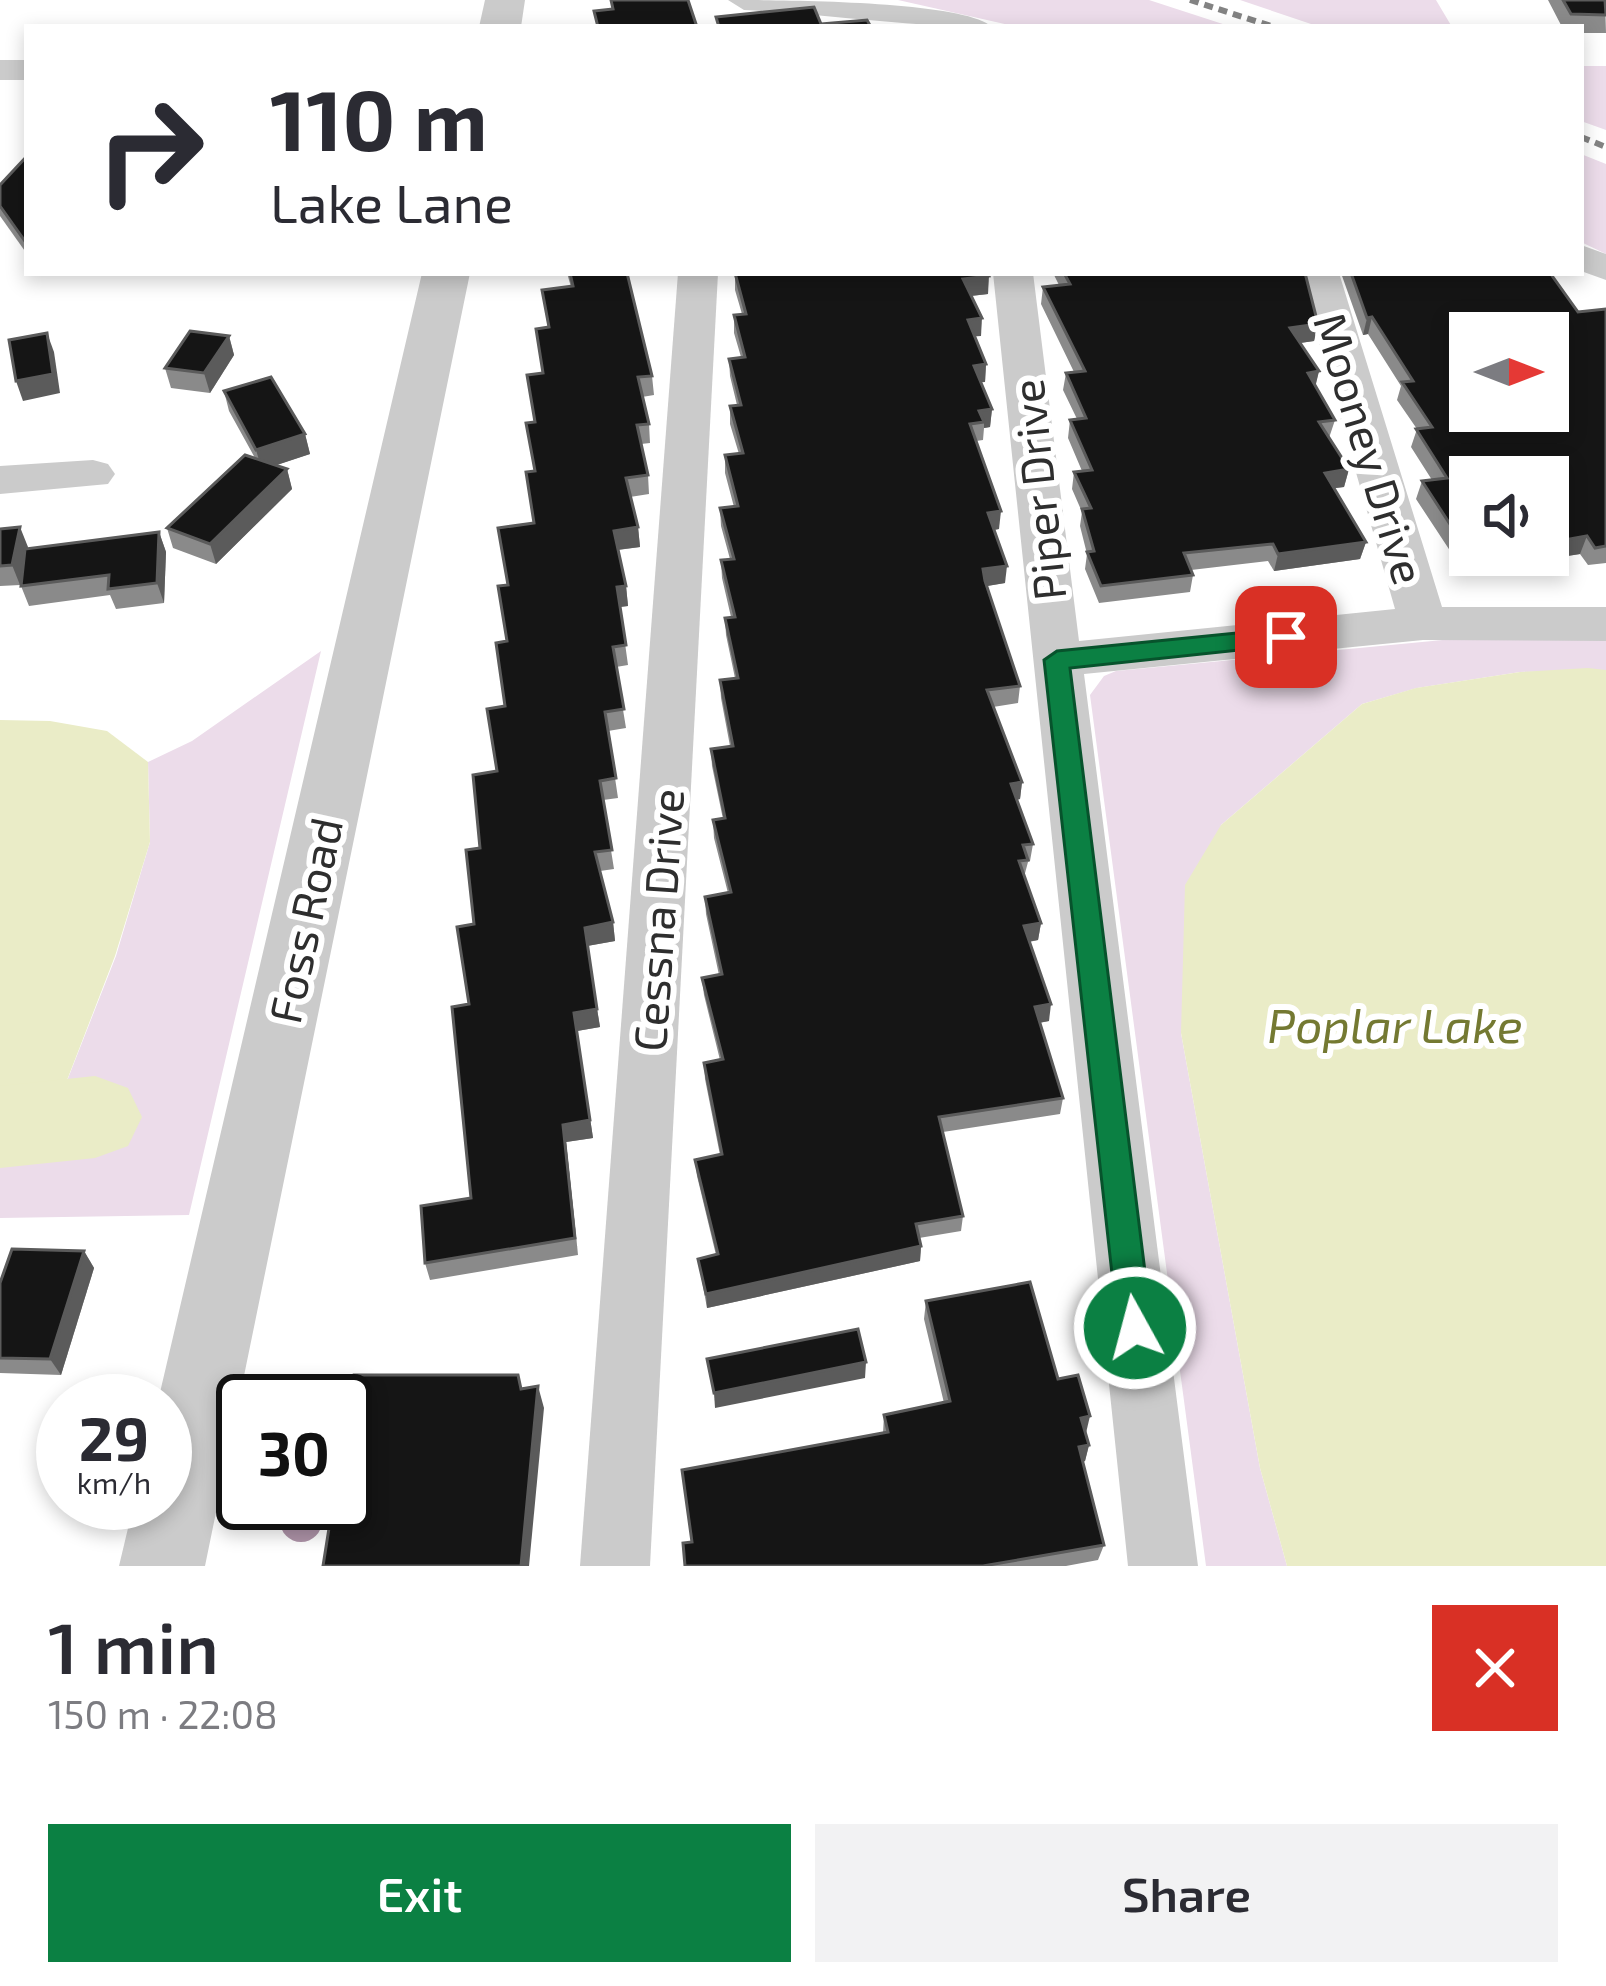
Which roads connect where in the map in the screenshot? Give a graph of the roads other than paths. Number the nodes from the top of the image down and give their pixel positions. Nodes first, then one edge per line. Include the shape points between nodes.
1 (725, 4) edge
2 (959, 24) edge
3 (445, 276) edge
4 (698, 276) edge
5 (1013, 276) edge
6 (1319, 276) edge
7 (94, 473) dead end
8 (0, 480) edge
9 (1424, 623) junction
10 (1606, 624) edge
11 (1057, 660) junction
12 (162, 1566) edge
13 (615, 1566) edge
14 (1163, 1566) edge

1 - 2 street via 860,6
3 - 12 street, Foss Road
4 - 13 street, Cessna Drive
5 - 11 street, Piper Drive
6 - 9 street, Mooney Drive
7 - 8 street
9 - 10 street
9 - 11 street
11 - 14 street, Piper Drive

